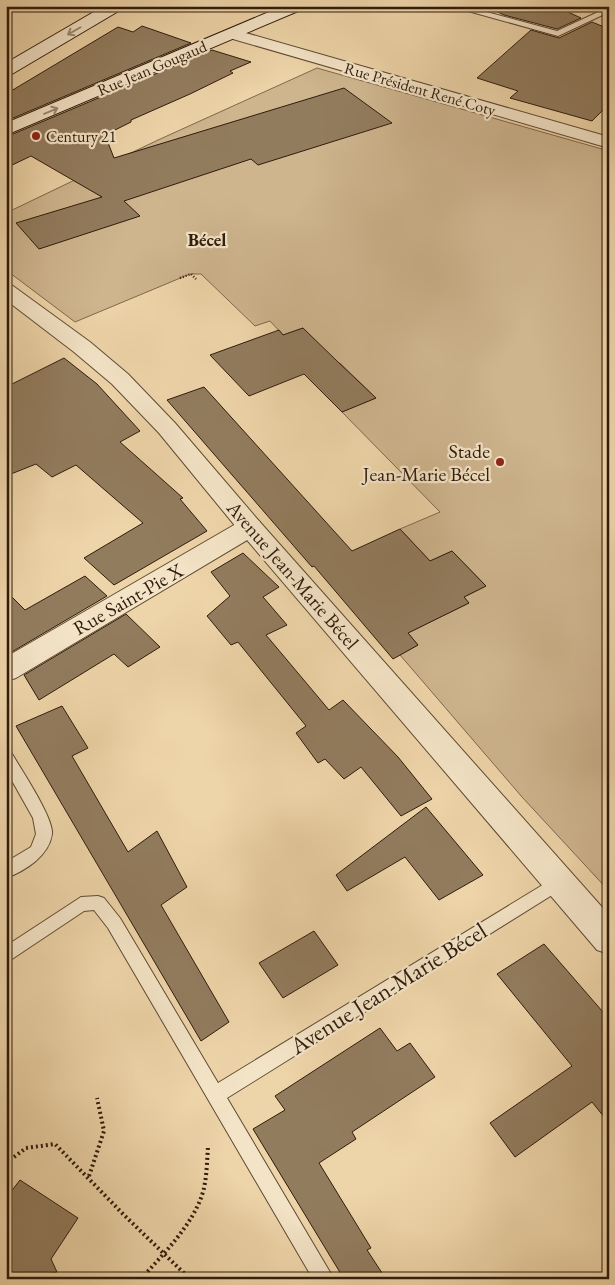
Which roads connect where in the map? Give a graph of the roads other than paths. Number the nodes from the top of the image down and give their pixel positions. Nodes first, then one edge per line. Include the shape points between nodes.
1 (116, 6) edge
2 (297, 6) edge
3 (454, 6) edge
4 (609, 9) edge
5 (232, 34) junction
6 (8, 67) edge
7 (6, 130) edge
8 (609, 143) edge
9 (6, 290) edge
10 (250, 527) junction
11 (7, 669) edge
12 (6, 756) edge
13 (6, 871) edge
14 (559, 882) junction
15 (609, 939) edge
16 (6, 956) edge
17 (216, 1095) junction
18 (324, 1279) edge

1 -> 6 street
2 - 5 street, Rue Jean Gougaud
3 - 4 lane via 558,34
7 -> 5 street, Rue Jean Gougaud
5 - 8 street, Rue Président René Coty
9 - 10 street, Avenue Jean-Marie Bécel via 120,379 167,428
10 - 11 street, Rue Saint-Pie X
10 - 14 street, Avenue Jean-Marie Bécel
12 - 13 lane via 40,817 44,834 37,851
14 - 15 street, Avenue Jean-Marie Bécel
14 - 17 lane, Avenue Jean-Marie Bécel
16 - 17 lane via 82,904 98,903 114,923
17 - 18 lane

